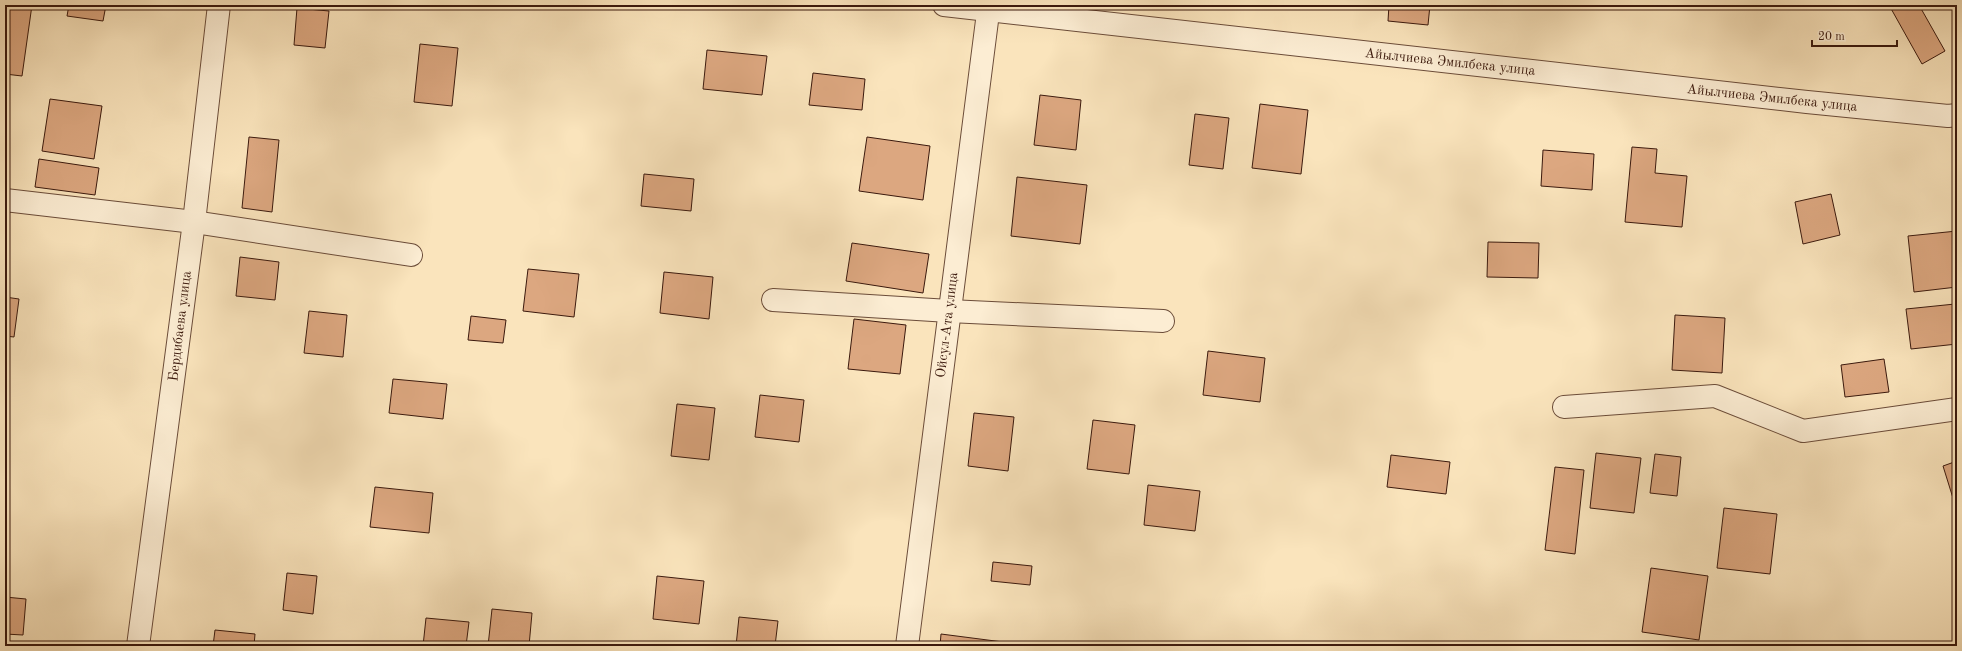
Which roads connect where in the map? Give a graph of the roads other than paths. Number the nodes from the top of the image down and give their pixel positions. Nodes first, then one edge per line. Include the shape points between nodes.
1 (219, 5) edge
2 (944, 5) edge
3 (988, 7) edge
4 (1957, 115) edge
5 (5, 200) edge
6 (194, 222) junction
7 (412, 255) dead end
8 (773, 300) dead end
9 (948, 311) junction
10 (1163, 321) dead end
11 (1564, 407) dead end
12 (1957, 409) edge
13 (138, 646) edge
14 (907, 646) edge

1 - 6 street, Бердибаева улица
2 - 3 street, Айылчиева Эмилбека улица
3 - 4 street, Айылчиева Эмилбека улица via 1807,102
3 - 9 street, Ойсул-Ата улица
5 - 6 street
6 - 7 street
6 - 13 street, Бердибаева улица
8 - 9 street
9 - 10 street
9 - 14 street, Ойсул-Ата улица
11 - 12 street via 1715,396 1803,431

